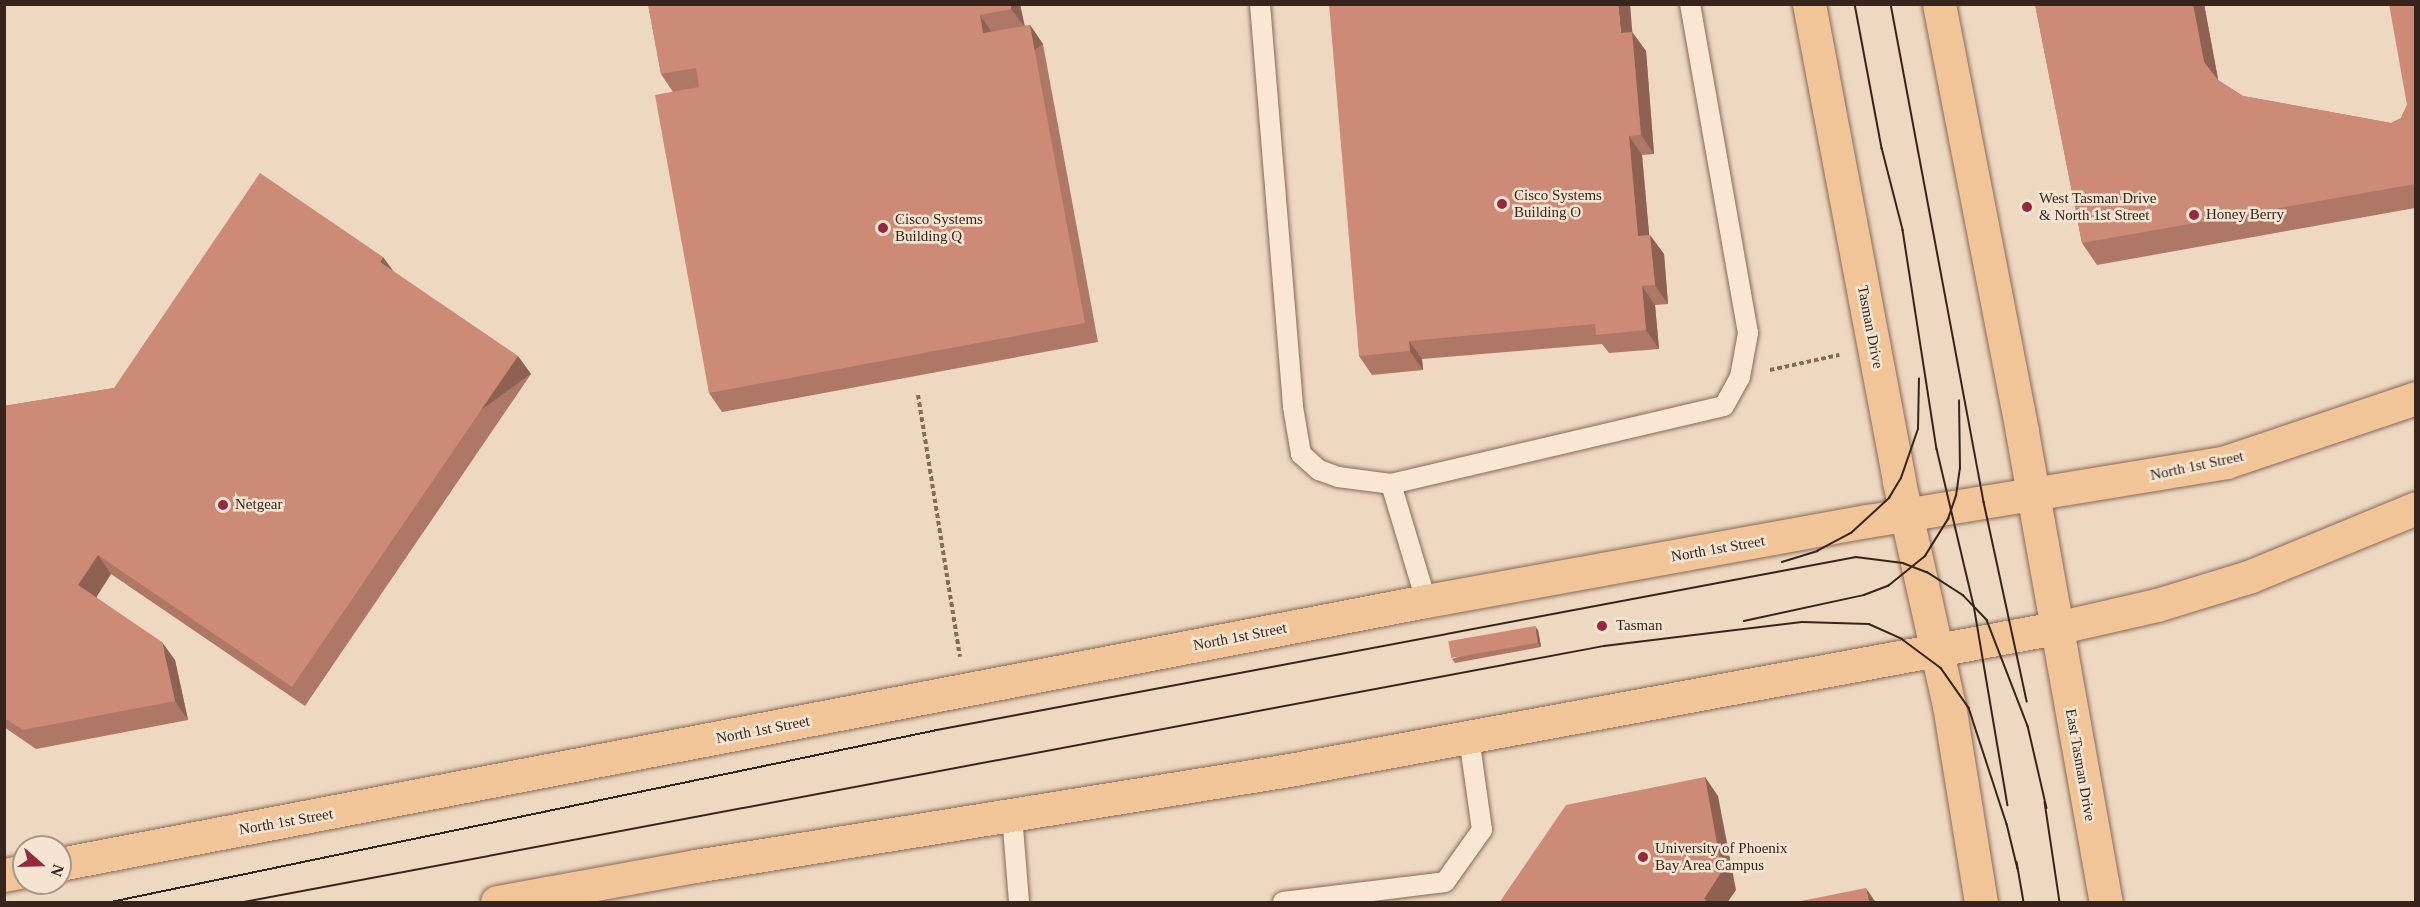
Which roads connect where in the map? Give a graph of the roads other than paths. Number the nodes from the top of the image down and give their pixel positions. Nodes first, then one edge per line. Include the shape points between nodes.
1 (1260, 4) edge
2 (1690, 4) edge
3 (1809, 4) edge
4 (1939, 4) edge
5 (2415, 398) edge
6 (1391, 484) junction
7 (2033, 494) junction
8 (2415, 508) edge
9 (1907, 514) junction
10 (1426, 601) junction
11 (2056, 628) junction
12 (1936, 649) junction
13 (1469, 736) junction
14 (1012, 815) junction
15 (72, 862) edge
16 (497, 903) edge
17 (1019, 903) edge
18 (1283, 903) edge
19 (1981, 903) edge
20 (2106, 903) edge

1 - 6 lane via 1293,407 1301,454 1319,470 1338,477
2 - 6 lane via 1748,333 1740,377 1724,406
3 - 9 main road, Tasman Drive
4 - 7 main road
5 - 7 main road, North 1st Street via 2226,462
6 - 10 lane
7 - 9 main road, North 1st Street
7 - 11 main road
8 - 11 main road via 2251,576 2157,605
9 - 10 main road, North 1st Street
9 - 12 main road, Tasman Drive
10 - 15 main road, North 1st Street
11 - 12 main road
11 - 20 main road, East Tasman Drive
12 - 13 main road
12 - 19 main road
13 - 14 main road
13 - 18 lane via 1482,830 1445,882
14 - 16 main road
14 - 17 lane

